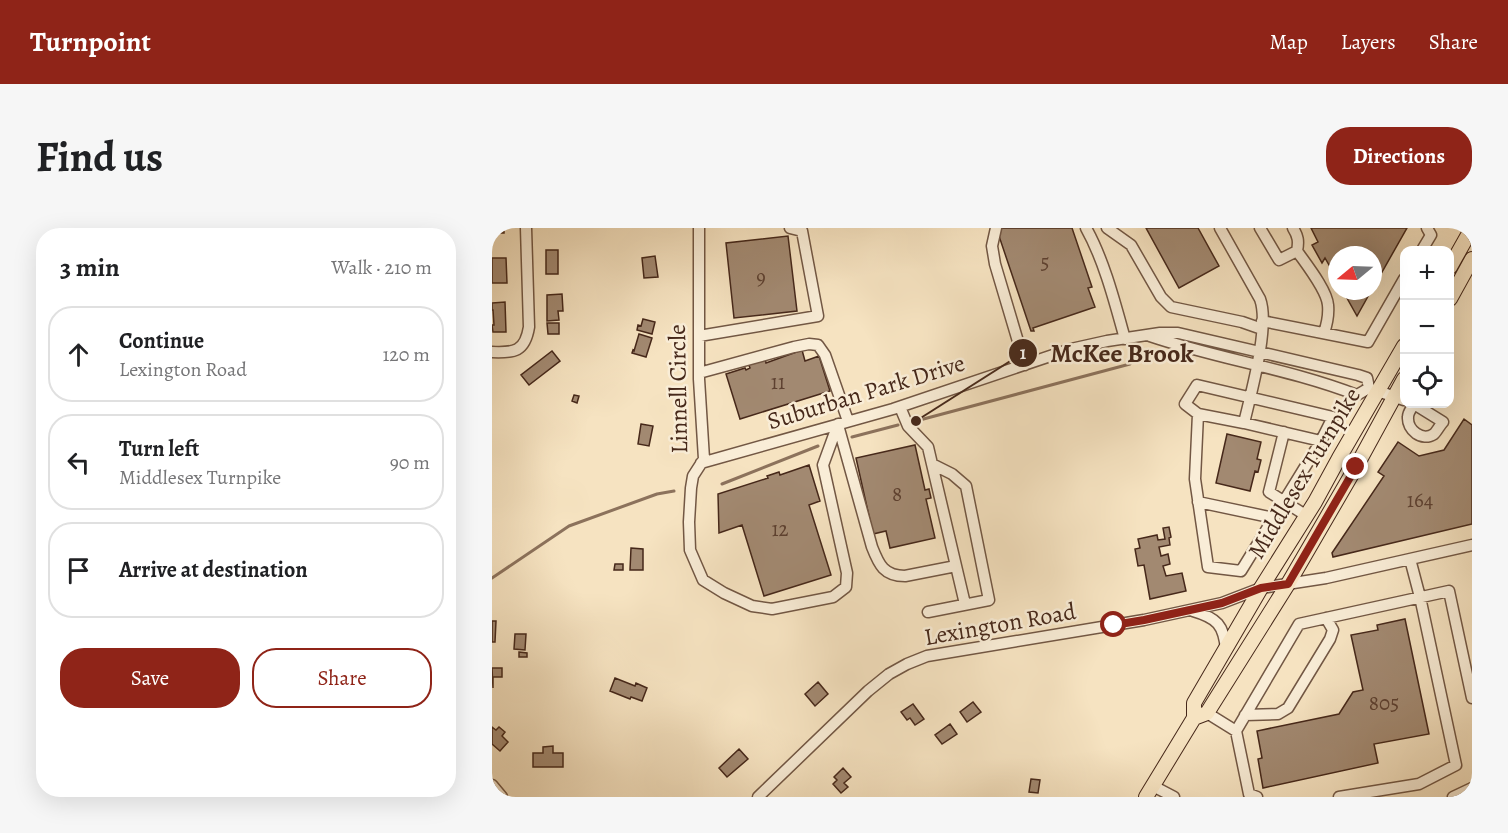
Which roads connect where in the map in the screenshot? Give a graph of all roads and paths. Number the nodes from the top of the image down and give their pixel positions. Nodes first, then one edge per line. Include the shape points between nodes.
1 (526, 228) edge
2 (699, 228) edge
3 (790, 228) edge
4 (996, 228) edge
5 (1086, 228) edge
6 (1107, 228) edge
7 (1220, 228) edge
8 (1260, 228) edge
9 (1293, 228) edge
10 (1427, 228) edge
11 (1472, 228) edge
12 (1424, 246) edge
13 (1297, 251) junction
14 (1454, 259) edge
15 (1472, 259) edge
16 (1400, 286) edge
17 (1454, 290) edge
18 (1262, 325) junction
19 (1324, 333) junction
20 (1147, 335) junction
21 (699, 336) junction
22 (1125, 339) junction
23 (1259, 351) junction
24 (492, 352) edge
25 (1400, 352) edge
26 (1025, 364) junction
27 (1257, 364) junction
28 (699, 373) junction
29 (1374, 390) junction
30 (1250, 397) junction
31 (1400, 398) edge
32 (900, 406) junction
33 (1198, 414) junction
34 (843, 423) junction
35 (1244, 423) junction
36 (1284, 432) junction
37 (1321, 441) junction
38 (702, 463) junction
39 (932, 464) junction
40 (1284, 501) junction
41 (1198, 502) junction
42 (1307, 516) junction
43 (1274, 518) junction
44 (1472, 545) edge
45 (1410, 559) junction
46 (956, 566) junction
47 (1288, 584) junction
48 (1261, 588) junction
49 (1420, 597) junction
50 (965, 604) junction
51 (1190, 610) junction
52 (928, 612) dead end
53 (1326, 618) junction
54 (1226, 650) junction
55 (1472, 698) edge
56 (1207, 713) junction
57 (1245, 715) junction
58 (1194, 718) junction
59 (1236, 731) junction
60 (492, 785) edge
61 (1408, 786) junction
62 (1472, 788) edge
63 (1150, 791) edge
64 (1172, 796) edge
65 (502, 797) edge
66 (758, 797) edge
67 (1257, 797) edge
68 (1339, 797) edge
69 (1413, 797) edge
70 (1453, 797) edge

1 - 24 street via 527,336 524,344 513,352
2 - 21 street, Linnell Circle
3 - 21 street via 802,231 818,316
4 - 26 street via 992,246 995,264
5 - 22 street
6 - 18 street via 1131,245 1171,307
7 - 18 street via 1260,299
8 - 13 street via 1279,260
9 - 13 street via 1298,236
10 - 12 street via 1431,235
11 - 14 main road
13 - 19 street via 1328,302
15 - 17 main road
16 - 19 street via 1368,342
18 - 19 street
18 - 23 street
20 - 22 street, Suburban Park Drive
20 - 23 street, Suburban Park Drive via 1178,333
20 - 27 street, Suburban Park Drive
21 - 28 street, Linnell Circle
22 - 26 street, Suburban Park Drive via 1107,340
23 - 27 street
23 - 29 street, Suburban Park Drive via 1367,378
25 - 29 main road, Middlesex Turnpike
26 - 32 street, Suburban Park Drive
27 - 29 street, Suburban Park Drive via 1357,395
27 - 30 street
28 - 34 street via 794,347 818,345 825,355
28 - 38 street, Linnell Circle
29 - 31 street
29 - 42 main road, Middlesex Turnpike
30 - 33 street via 1197,385 1185,404
30 - 35 street
30 - 37 street via 1333,417
31 - 47 main road, Middlesex Turnpike
32 - 34 street, Suburban Park Drive
32 - 39 street via 908,426 928,447
33 - 35 street
33 - 41 street
34 - 38 street, Suburban Park Drive
34 - 38 street, Linnell Circle via 823,465 847,573 846,586 833,597 772,609 752,606 703,580 690,550 689,522 693,476
34 - 46 street via 872,548 881,566 890,574 905,576
35 - 36 street
36 - 37 street
36 - 40 street via 1269,492
37 - 40 street
39 - 46 street
39 - 50 street via 966,486 989,600
40 - 42 street
40 - 43 street
41 - 43 street
41 - 43 street via 1208,567 1241,571
42 - 48 main road, Middlesex Turnpike
44 - 45 street, Lexington Road
45 - 47 street, Lexington Road
45 - 49 street
46 - 50 street
47 - 48 street, Lexington Road
47 - 56 main road, Middlesex Turnpike
48 - 51 street, Lexington Road
48 - 54 main road, Middlesex Turnpike
49 - 53 street
49 - 55 street via 1449,591
49 - 61 street via 1456,765
50 - 52 street
51 - 54 street via 1216,621 1224,634
51 - 66 street, Lexington Road via 927,656 908,664 868,691
53 - 57 street via 1299,624
53 - 57 street via 1333,630 1330,639 1288,708 1278,714
54 - 58 main road, Middlesex Turnpike via 1194,703
56 - 58 main road
56 - 59 street
57 - 59 street
58 - 63 main road, Middlesex Turnpike
59 - 67 street via 1249,794
60 - 65 street
61 - 68 street
61 - 69 street
62 - 70 street
63 - 64 street

